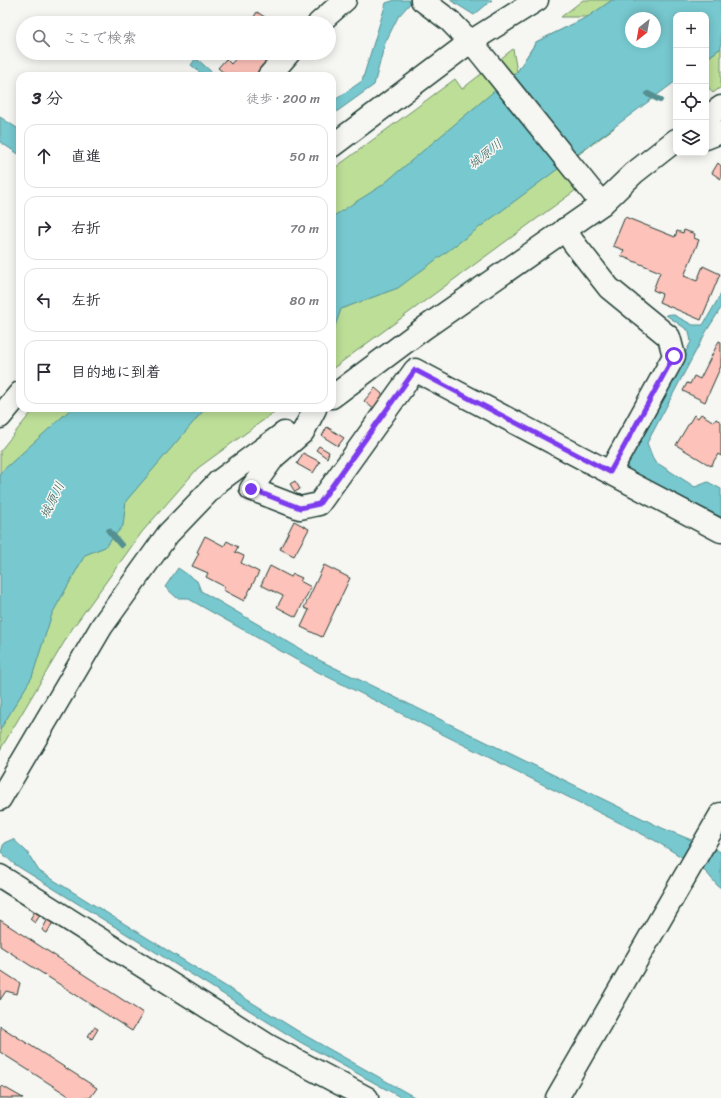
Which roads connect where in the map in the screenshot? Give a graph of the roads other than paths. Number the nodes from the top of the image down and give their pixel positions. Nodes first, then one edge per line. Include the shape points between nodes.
1 (345, 0) edge
2 (422, 0) edge
3 (537, 0) edge
4 (327, 16) edge
5 (474, 46) junction
6 (283, 60) edge
7 (272, 72) edge
8 (721, 107) edge
9 (709, 116) edge
10 (721, 132) edge
11 (709, 137) edge
12 (673, 142) edge
13 (336, 143) edge
14 (673, 155) edge
15 (634, 173) junction
16 (598, 200) junction
17 (565, 229) junction
18 (336, 394) edge
19 (16, 398) edge
20 (312, 412) edge
21 (316, 412) edge
22 (0, 418) edge
23 (610, 472) junction
24 (721, 531) edge
25 (0, 799) edge
26 (721, 814) edge
27 (0, 876) edge
28 (367, 1098) edge
29 (557, 1098) edge

1 - 4 street
2 - 5 street via 450,20
3 - 5 street
5 - 13 street
5 - 16 street
6 - 7 street
8 - 9 street
10 - 11 street
12 - 15 street
14 - 15 street via 653,169
15 - 16 street
16 - 17 street
17 - 18 street
17 - 23 street via 572,242 609,288 669,337 674,356
19 - 22 street
20 - 25 street via 219,481 168,534 102,626
21 - 23 street via 303,432 274,457 251,489 300,508 319,504 415,370
23 - 24 street
26 - 29 street
27 - 28 street via 269,1046

